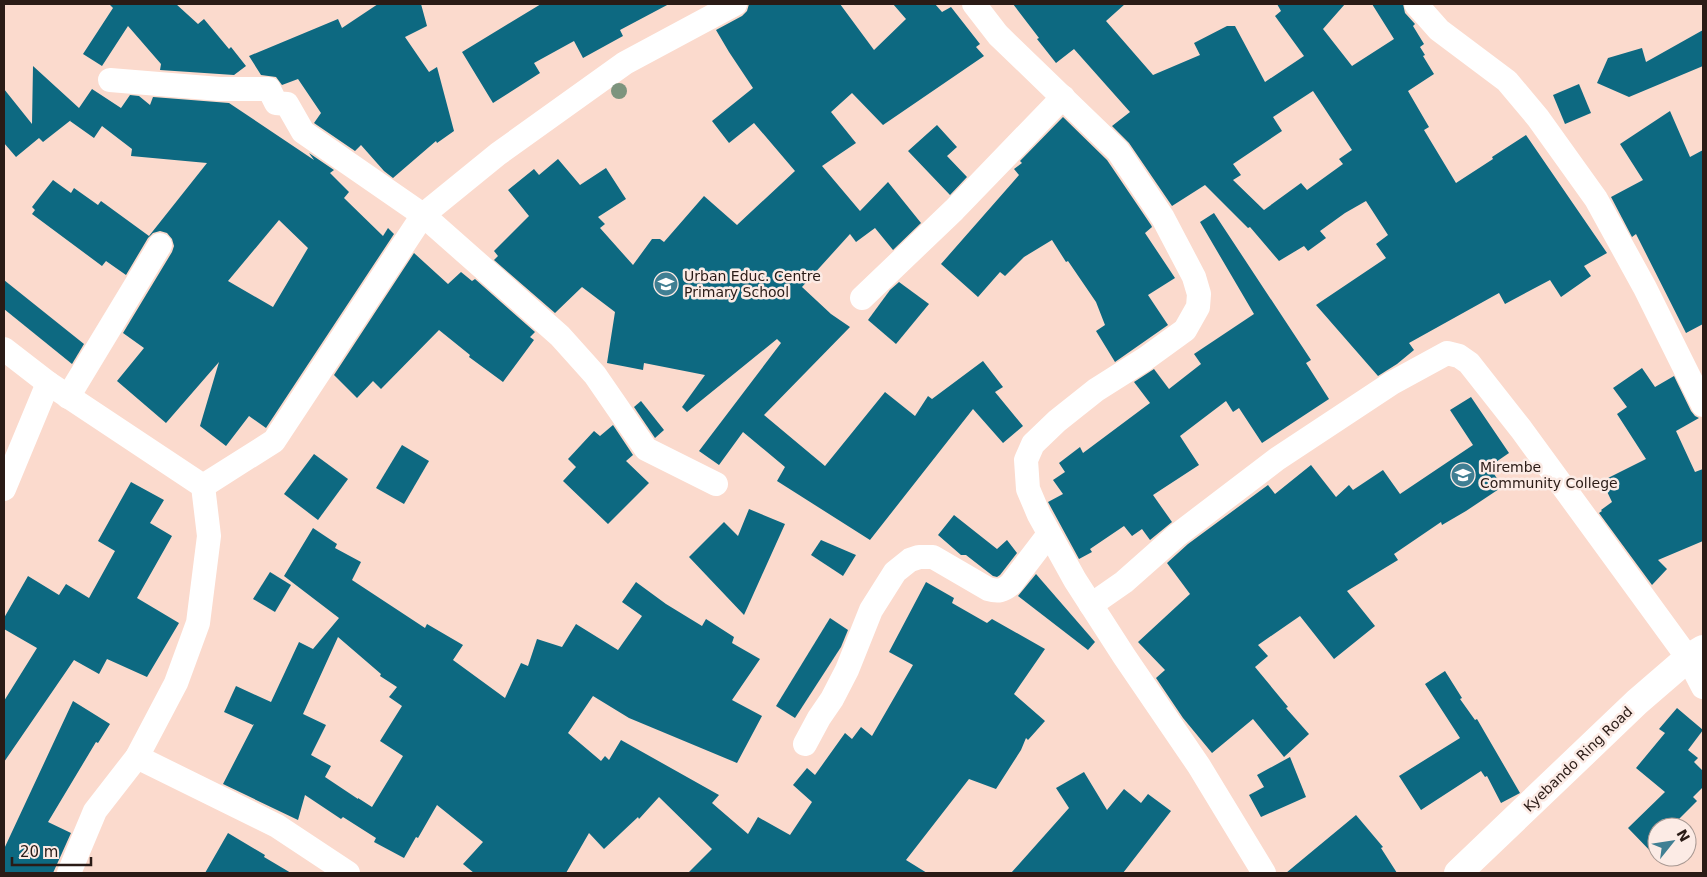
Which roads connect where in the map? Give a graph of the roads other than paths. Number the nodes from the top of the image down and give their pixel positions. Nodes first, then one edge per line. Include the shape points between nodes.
1 (735, 4) edge
2 (974, 4) edge
3 (1416, 4) edge
4 (110, 80) dead end
5 (1063, 97) junction
6 (423, 215) junction
7 (160, 245) dead end
8 (862, 298) dead end
9 (4, 349) edge
10 (48, 383) junction
11 (68, 397) junction
12 (1703, 405) edge
13 (716, 484) dead end
14 (203, 486) junction
15 (4, 489) edge
16 (1049, 534) junction
17 (1091, 605) junction
18 (1696, 654) edge
19 (1703, 687) edge
20 (805, 744) dead end
21 (137, 758) junction
22 (69, 873) edge
23 (348, 873) edge
24 (1264, 873) edge
25 (1458, 873) edge

1 - 6 street via 625,62 498,154
2 - 5 street via 998,35
3 - 12 street via 1439,30 1507,81 1596,199
4 - 6 street via 220,89 269,89 276,104 287,104 303,132
5 - 8 street via 954,210
5 - 16 street via 1118,151 1163,218 1194,277 1199,294 1198,307 1185,330 1096,390 1033,444 1026,460 1028,489
6 - 13 street via 560,336 595,375 646,449
6 - 14 street via 274,441
7 - 11 street
9 - 10 street
10 - 11 street
10 - 15 street
11 - 14 street
14 - 21 street via 209,536 198,623 176,683
16 - 17 street
16 - 20 street via 1011,584 997,592 933,557 910,560 895,572 871,610 847,670
17 - 18 street via 1277,459 1392,383 1447,353 1469,363
17 - 24 street via 1198,766
18 - 19 street
18 - 25 street, Kyebando Ring Road via 1637,702
21 - 22 street via 95,811
21 - 23 street via 277,826

